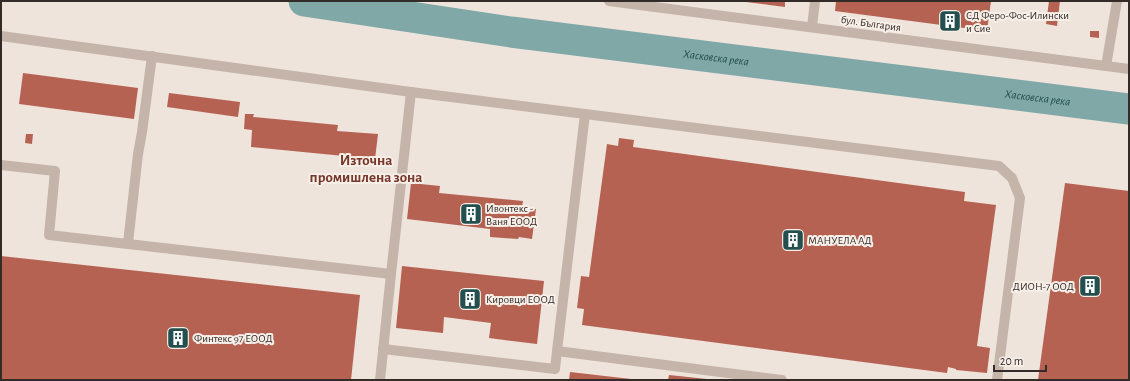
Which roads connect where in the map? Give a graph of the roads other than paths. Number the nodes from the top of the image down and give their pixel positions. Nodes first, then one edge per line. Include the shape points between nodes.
1 (609, 1) edge
2 (815, 1) edge
3 (1117, 1) edge
4 (677, 6) edge
5 (812, 27) junction
6 (1, 36) edge
7 (152, 56) junction
8 (1106, 66) junction
9 (1129, 69) edge
10 (411, 92) junction
11 (585, 114) junction
12 (1, 165) edge
13 (128, 243) junction
14 (391, 274) junction
15 (383, 349) junction
16 (557, 351) junction
17 (380, 380) edge
18 (778, 380) edge
19 (997, 380) edge

1 - 4 street, бул. България
2 - 5 street
3 - 8 street
4 - 5 street, бул. България
5 - 8 street, бул. България
6 - 7 street
7 - 10 street
7 - 13 street
8 - 9 street, бул. България
10 - 11 street
10 - 14 street
11 - 16 street
11 - 19 street via 999,166 1012,178 1020,198
12 - 13 street via 55,171 49,235
13 - 14 street
14 - 15 street
15 - 16 street via 555,369
15 - 17 street
16 - 18 street

